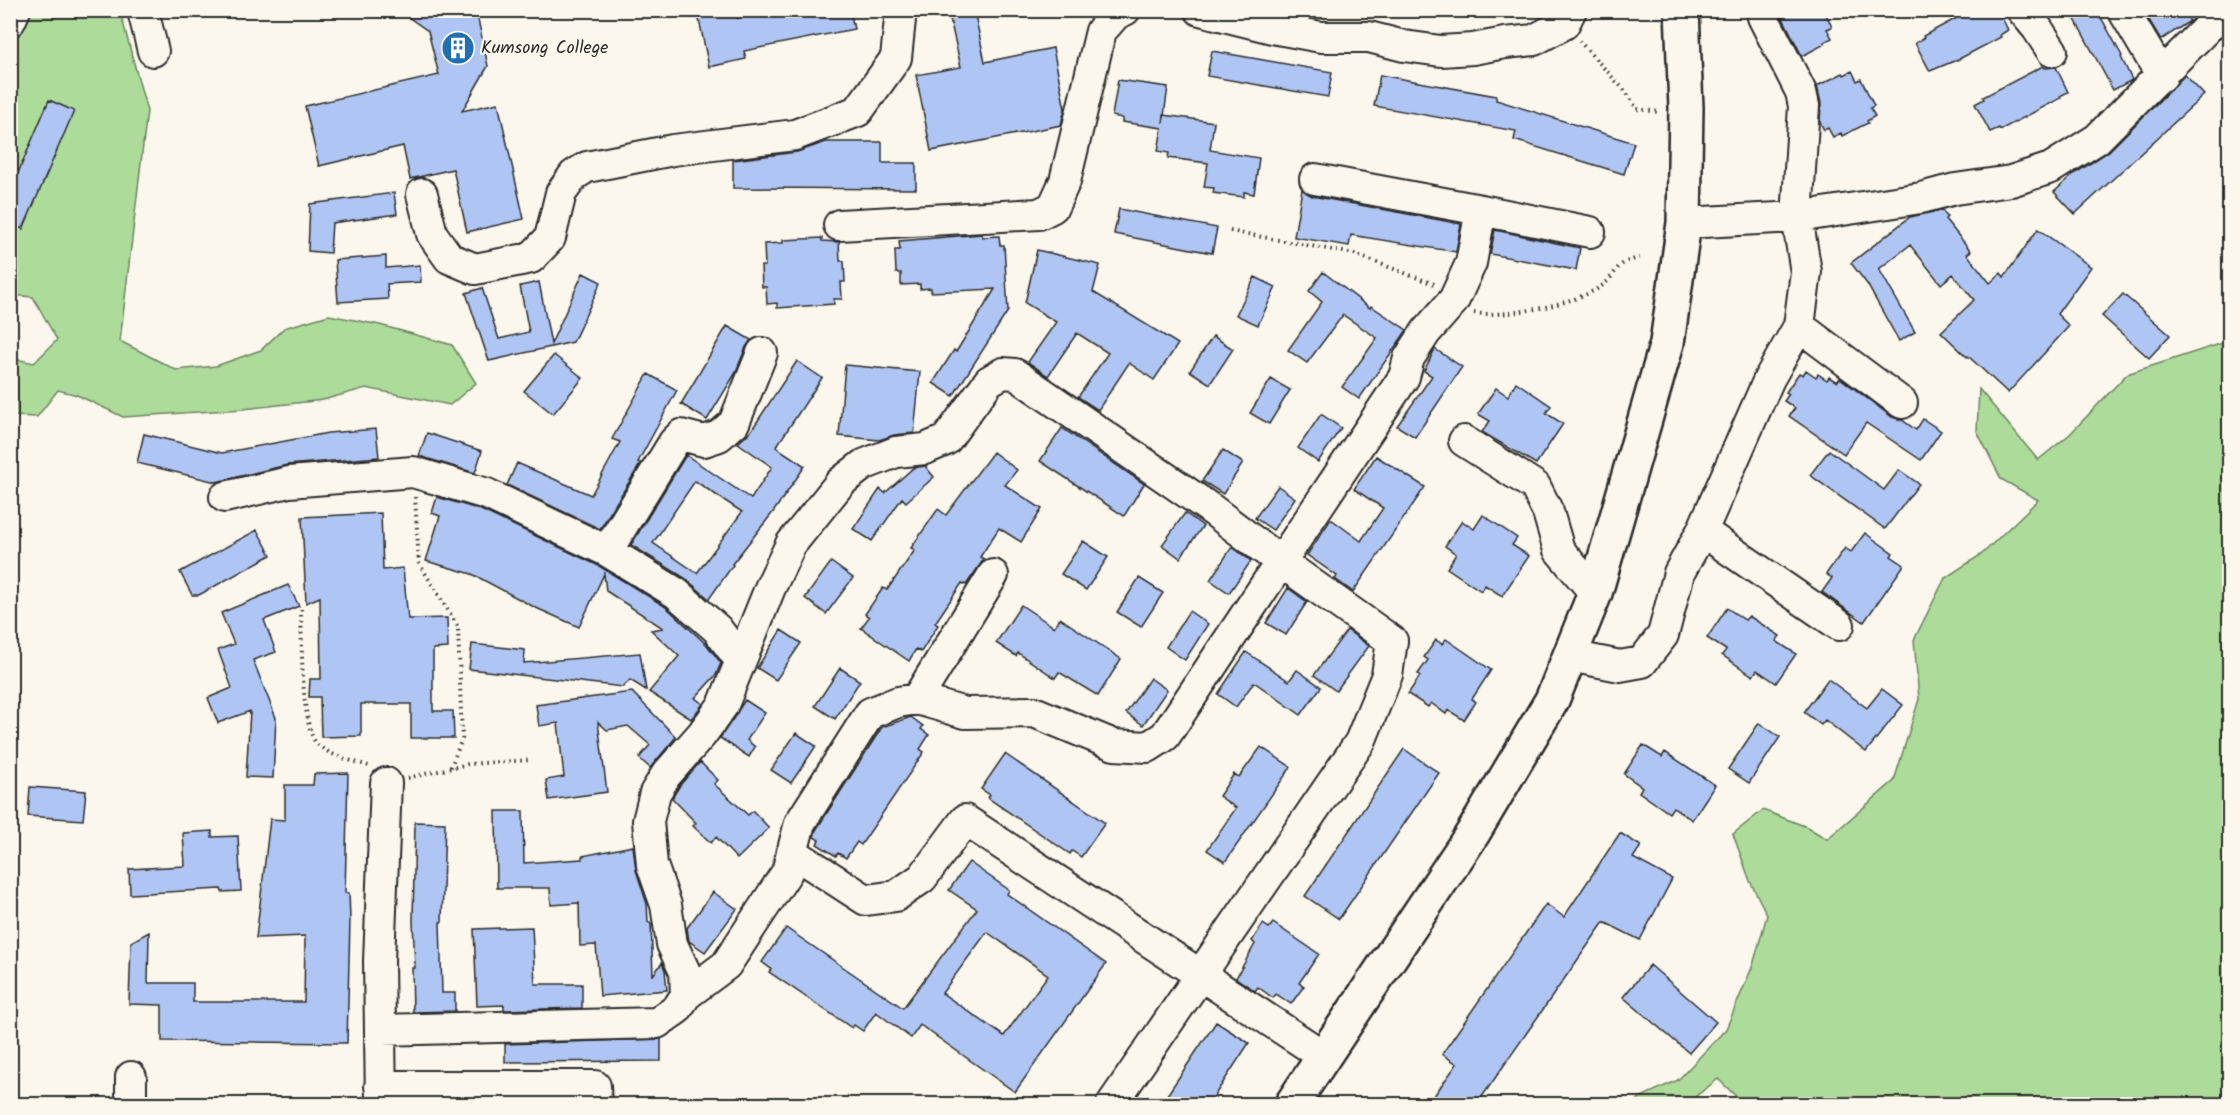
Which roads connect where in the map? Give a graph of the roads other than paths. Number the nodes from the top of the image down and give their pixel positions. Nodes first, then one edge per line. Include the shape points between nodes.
1 (15, 10) edge
2 (146, 10) edge
3 (901, 10) edge
4 (1125, 10) edge
5 (1200, 10) edge
6 (1682, 10) edge
7 (1762, 10) edge
8 (2022, 10) edge
9 (2123, 10) edge
10 (2225, 10) edge
11 (1568, 17) edge
12 (10, 21) edge
13 (153, 51) dead end
14 (2052, 51) dead end
15 (2162, 76) junction
16 (1315, 179) dead end
17 (422, 194) dead end
18 (1481, 210) junction
19 (1797, 217) junction
20 (1684, 223) junction
21 (839, 225) dead end
22 (1590, 232) dead end
23 (1799, 326) junction
24 (762, 353) dead end
25 (1902, 403) dead end
26 (1464, 441) dead end
27 (225, 497) dead end
28 (1702, 531) junction
29 (607, 551) junction
30 (1281, 562) junction
31 (993, 575) dead end
32 (1595, 593) junction
33 (1839, 625) dead end
34 (1570, 656) junction
35 (740, 660) junction
36 (917, 699) junction
37 (386, 783) road end
38 (792, 852) junction
39 (1199, 974) junction
40 (686, 995) junction
41 (380, 1030) junction
42 (1325, 1057) junction
43 (380, 1095) edge
44 (596, 1104) edge
45 (1112, 1104) edge
46 (1292, 1104) edge

1 - 12 street
2 - 13 street
3 - 17 street via 896,58 858,111 795,135 672,150 587,167 573,175 561,193 550,238 531,258 475,269 449,258 432,234
4 - 21 street via 1101,31 1065,181 1053,207 1039,214
5 - 11 street via 1321,37 1369,37 1440,51 1534,40
6 - 20 main road via 1686,108
7 - 19 street via 1804,106
8 - 14 street
9 - 15 street
10 - 15 street
15 - 19 street via 2097,139 2051,168 2011,181
16 - 18 street
18 - 22 street
18 - 30 street via 1471,263 1454,300 1426,332 1409,358 1404,377
19 - 20 street
19 - 23 street via 1806,273
20 - 32 main road via 1667,344
23 - 25 street
23 - 28 street via 1769,380
24 - 29 street via 734,423 720,436 704,441 681,435 674,442
26 - 32 street via 1535,486 1548,512 1559,550
27 - 29 street via 289,482 413,472 487,494
28 - 33 street
28 - 34 street via 1679,573 1663,635 1642,662 1620,666
29 - 35 street via 676,593 717,628
30 - 35 street via 1055,401 1015,375 1003,374 989,381 946,440 863,465 841,482 791,544
30 - 36 street via 1165,736 1148,747 1114,744 1034,712 964,712
30 - 39 street via 1392,641 1387,675 1360,742
31 - 36 street
32 - 34 main road
34 - 42 main road via 1552,700 1473,833
35 - 40 street via 723,705 655,793 648,821 652,865 666,905 672,944 685,972
36 - 38 street via 870,713 800,823
37 - 41 street
38 - 39 street via 866,900 896,896 922,878 965,820
38 - 40 street via 787,872 726,965
39 - 42 street
39 - 45 street
40 - 41 street via 677,1009 657,1023
41 - 43 street
42 - 46 main road
43 - 44 street via 595,1086

